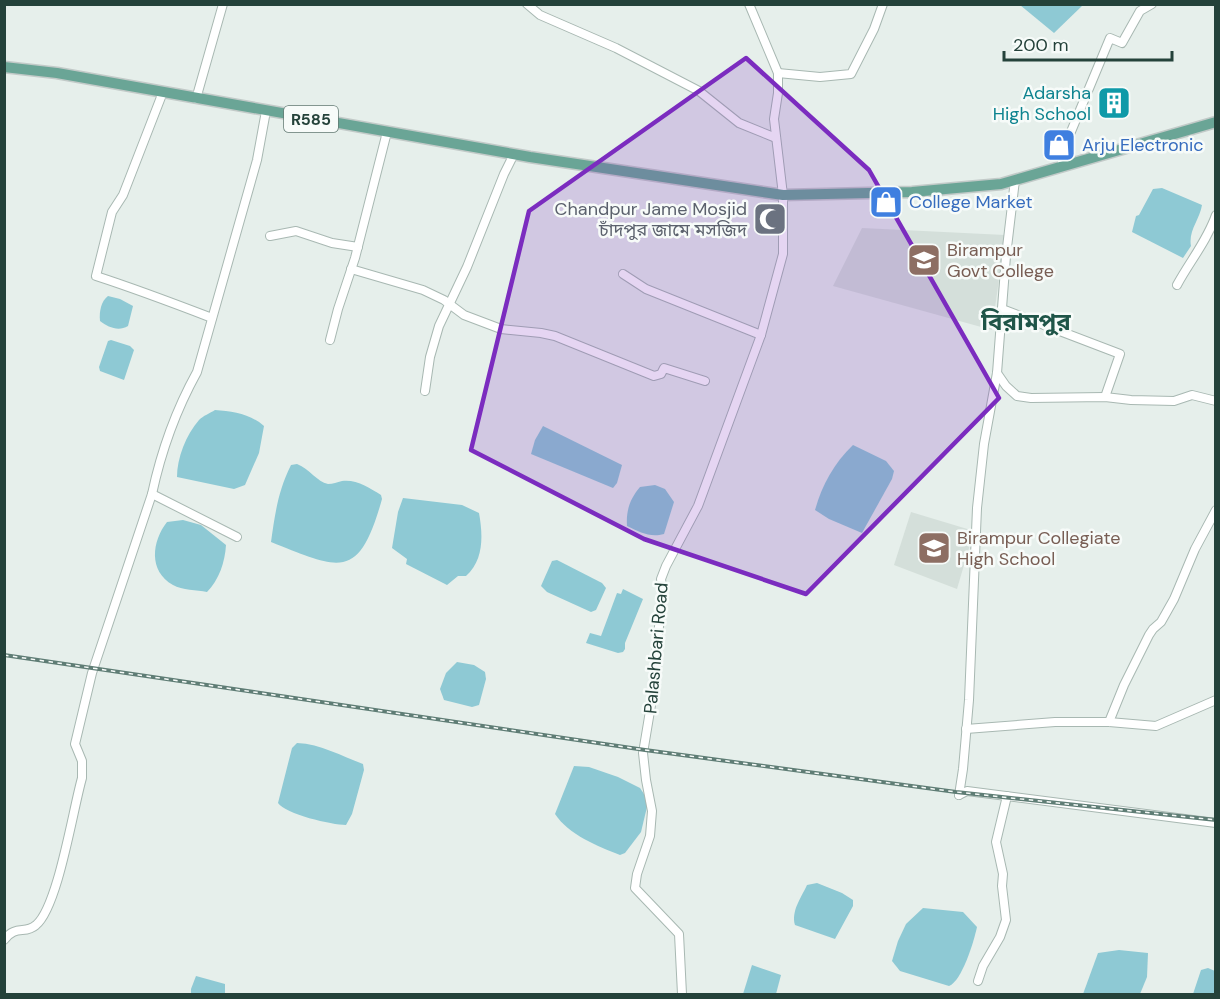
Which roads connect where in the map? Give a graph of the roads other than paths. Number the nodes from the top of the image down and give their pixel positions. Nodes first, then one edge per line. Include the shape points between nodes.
1 (223, 4) edge
2 (527, 4) edge
3 (749, 4) edge
4 (883, 4) edge
5 (1152, 4) edge
6 (4, 67) edge
7 (778, 73) junction
8 (163, 92) junction
9 (196, 99) junction
10 (266, 111) junction
11 (1215, 123) edge
12 (387, 132) junction
13 (776, 138) junction
14 (514, 154) junction
15 (1061, 166) junction
16 (1015, 180) junction
17 (783, 195) junction
18 (1215, 215) edge
19 (270, 236) dead end
20 (358, 247) junction
21 (351, 269) junction
22 (623, 274) dead end
23 (1177, 285) dead end
24 (450, 306) junction
25 (1002, 309) junction
26 (212, 318) junction
27 (761, 336) junction
28 (330, 340) dead end
29 (997, 373) junction
30 (705, 381) dead end
31 (425, 391) dead end
32 (1105, 397) junction
33 (1215, 401) edge
34 (152, 494) junction
35 (1215, 510) edge
36 (237, 537) dead end
37 (1215, 700) edge
38 (1109, 722) junction
39 (966, 729) junction
40 (1007, 796) junction
41 (1215, 823) edge
42 (4, 940) edge
43 (978, 981) dead end
44 (682, 994) edge

1 - 9 street
2 - 13 street via 540,15 616,48 699,91 739,123
3 - 7 street
4 - 7 street via 851,74 820,77
5 - 15 street via 1140,11 1122,43 1110,38 1070,134
6 - 8 main road, R585
7 - 13 street, Palashbari Road
8 - 9 main road, R585
8 - 26 street via 123,195 112,212 96,276
9 - 10 main road, R585
10 - 12 main road, R585
10 - 26 street via 257,160
11 - 15 main road, R585
12 - 14 main road, R585
12 - 20 street
13 - 17 street, Palashbari Road
14 - 17 main road, R585
14 - 24 street
15 - 16 main road, R585
16 - 17 main road, R585 via 948,190
16 - 25 street
17 - 27 street, Palashbari Road via 783,254
18 - 23 street via 1205,242
19 - 20 street via 296,231
20 - 21 street
21 - 24 street via 423,290
21 - 28 street
22 - 27 street via 646,288
24 - 30 street via 501,330 555,336 654,376 664,368
24 - 31 street via 434,340
25 - 29 street
25 - 32 street via 1120,354
26 - 34 street via 197,372 184,395
27 - 44 street, Palashbari Road via 698,506 661,579 656,675 643,753 652,811 650,836 635,888 679,934
29 - 32 street via 1017,396
29 - 39 street via 978,498
32 - 33 street via 1174,401 1192,395
34 - 36 street
34 - 42 street via 92,673 75,744 82,761 82,778 55,889 36,925 11,932
35 - 38 street via 1174,599 1149,635
37 - 38 street via 1156,726
38 - 39 street
39 - 40 street via 959,795 967,791
40 - 41 street
40 - 43 street via 996,842 1006,920

